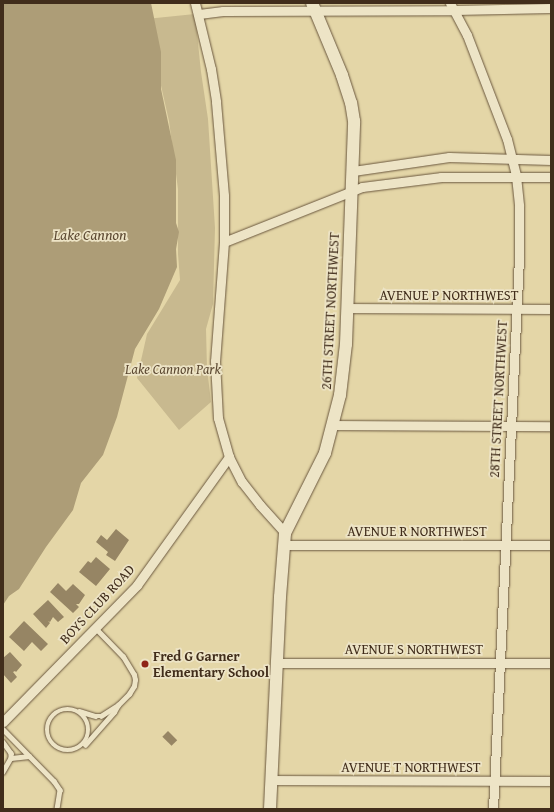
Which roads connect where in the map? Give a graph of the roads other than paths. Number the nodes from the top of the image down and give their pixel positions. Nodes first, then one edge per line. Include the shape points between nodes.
1 (195, 3) edge
2 (314, 7) edge
3 (453, 7) edge
4 (551, 8) edge
5 (198, 14) junction
6 (513, 160) junction
7 (551, 160) edge
8 (353, 171) junction
9 (516, 176) junction
10 (551, 177) edge
11 (352, 191) junction
12 (224, 242) junction
13 (346, 308) junction
14 (517, 309) junction
15 (551, 309) edge
16 (334, 425) junction
17 (511, 426) junction
18 (551, 426) edge
19 (229, 458) junction
20 (285, 532) junction
21 (283, 545) junction
22 (506, 545) junction
23 (551, 545) edge
24 (95, 628) junction
25 (277, 662) junction
26 (500, 663) junction
27 (551, 663) edge
28 (118, 705) junction
29 (78, 711) junction
30 (3, 722) edge
31 (3, 729) edge
32 (3, 742) edge
33 (85, 745) junction
34 (29, 756) junction
35 (11, 758) junction
36 (3, 772) edge
37 (271, 780) junction
38 (494, 781) junction
39 (551, 781) edge
40 (57, 809) edge
41 (270, 809) edge
42 (493, 809) edge

1 - 5 street
2 - 3 street
2 - 5 street
2 - 8 street, 26TH STREET NORTHWEST via 351,103 354,132
3 - 4 street
3 - 6 street, 28TH STREET NORTHWEST via 467,35
5 - 12 street via 208,51 216,102 224,196
6 - 7 street
6 - 8 street via 449,157
6 - 9 street, 28TH STREET NORTHWEST
8 - 11 street, 26TH STREET NORTHWEST
9 - 10 street
9 - 11 street via 424,179 362,187
9 - 14 street, 28TH STREET NORTHWEST via 520,229
11 - 12 street
11 - 13 street, 26TH STREET NORTHWEST
12 - 19 street via 215,384 218,418
13 - 14 street, AVENUE P NORTHWEST
13 - 16 street, 26TH STREET NORTHWEST via 344,371
14 - 15 street, AVENUE P NORTHWEST
14 - 17 street, 28TH STREET NORTHWEST
16 - 17 street
16 - 20 street, 26TH STREET NORTHWEST via 322,459
17 - 18 street
17 - 22 street, 28TH STREET NORTHWEST
19 - 20 street via 242,482
19 - 24 street, BOYS CLUB ROAD via 138,585
20 - 21 street, 26TH STREET NORTHWEST
21 - 22 street, AVENUE R NORTHWEST
21 - 25 street, 26TH STREET NORTHWEST
22 - 23 street, AVENUE R NORTHWEST
22 - 26 street, 28TH STREET NORTHWEST
24 - 28 lane via 123,657 134,675 134,686
24 - 30 street, BOYS CLUB ROAD
25 - 26 street, AVENUE S NORTHWEST
25 - 37 street, 26TH STREET NORTHWEST
26 - 27 street, AVENUE S NORTHWEST
26 - 38 street, 28TH STREET NORTHWEST
28 - 29 lane via 100,716
28 - 33 lane
29 - 33 lane via 88,722
29 - 33 lane via 71,709 57,712 48,722 47,736 49,742 60,751 74,751
31 - 34 lane
32 - 35 lane via 11,753
34 - 35 lane
34 - 40 lane via 60,790
35 - 36 lane
37 - 38 street, AVENUE T NORTHWEST
37 - 41 street, 26TH STREET NORTHWEST
38 - 39 street, AVENUE T NORTHWEST
38 - 42 street, 28TH STREET NORTHWEST

